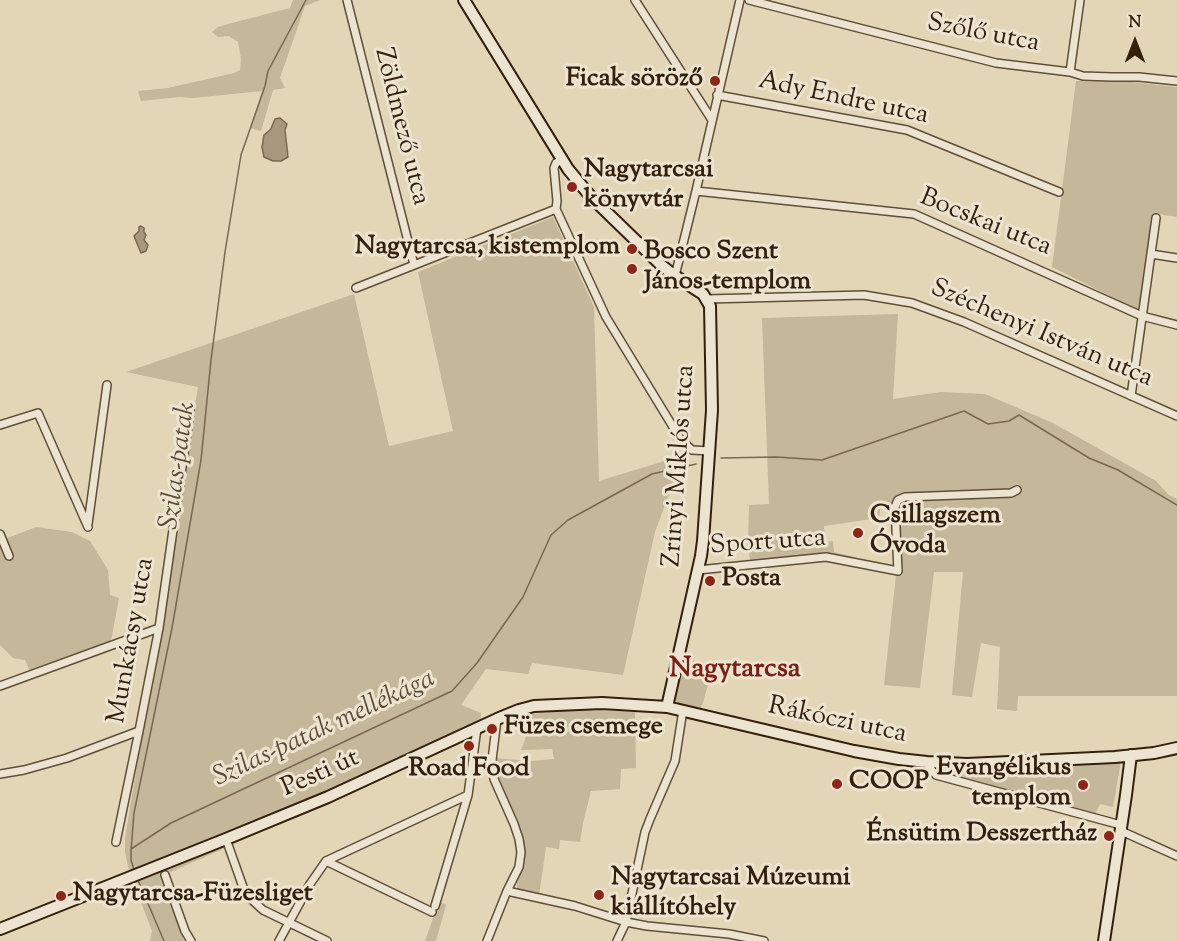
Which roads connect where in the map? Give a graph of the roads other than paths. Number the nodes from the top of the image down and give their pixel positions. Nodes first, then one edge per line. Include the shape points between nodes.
1 (346, 0) edge
2 (464, 0) edge
3 (634, 0) edge
4 (740, 0) edge
5 (749, 0) edge
6 (1080, 0) edge
7 (1070, 72) junction
8 (1177, 81) edge
9 (717, 95) junction
10 (712, 120) junction
11 (562, 160) junction
12 (696, 191) junction
13 (1059, 192) dead end
14 (556, 209) junction
15 (1156, 218) dead end
16 (1151, 254) junction
17 (1177, 258) edge
18 (414, 265) junction
19 (675, 276) junction
20 (356, 288) dead end
21 (707, 299) junction
22 (1142, 316) junction
23 (1177, 325) edge
24 (107, 385) dead end
25 (1131, 396) junction
26 (190, 411) dead end
27 (1177, 416) edge
28 (0, 425) edge
29 (709, 453) junction
30 (1017, 490) dead end
31 (0, 534) edge
32 (9, 555) dead end
33 (698, 570) junction
34 (159, 628) junction
35 (0, 686) edge
36 (667, 707) junction
37 (683, 710) junction
38 (497, 719) junction
39 (477, 728) junction
40 (139, 731) junction
41 (1177, 748) edge
42 (1131, 755) junction
43 (927, 762) junction
44 (0, 774) edge
45 (468, 795) junction
46 (1121, 828) junction
47 (226, 839) junction
48 (117, 843) dead end
49 (1177, 856) edge
50 (326, 861) junction
51 (165, 875) dead end
52 (507, 891) junction
53 (289, 922) junction
54 (626, 922) junction
55 (0, 929) edge
56 (759, 940) edge
57 (191, 941) edge
58 (279, 941) edge
59 (327, 941) edge
60 (488, 941) edge
61 (617, 941) edge
62 (1104, 941) edge

1 - 18 street, Zöldmező utca
2 - 11 main road
3 - 10 street
4 - 9 street
5 - 7 street, Szőlő utca via 996,63
6 - 7 street
7 - 8 street, Szőlő utca
9 - 10 street
9 - 13 street, Ady Endre utca via 907,130
10 - 12 street
11 - 14 street via 554,168
11 - 19 main road via 591,197
12 - 19 street
12 - 22 street, Bocskai utca via 914,214
14 - 18 street
14 - 29 street via 606,317 669,422 692,450
15 - 16 street
16 - 17 street
16 - 22 street
18 - 20 street
19 - 21 main road
21 - 25 street, Széchenyi István utca via 864,295 912,303
21 - 29 main road, Zrínyi Miklós utca via 711,317
22 - 23 street, Bocskai utca
22 - 25 street
24 - 28 street via 88,527 38,412
25 - 27 street, Széchenyi István utca
26 - 34 street, Munkácsy utca
29 - 33 main road, Zrínyi Miklós utca
30 - 33 street, Sport utca via 898,500 898,571 826,557
31 - 32 street
33 - 36 main road, Zrínyi Miklós utca
34 - 35 street
34 - 40 street, Munkácsy utca
36 - 37 main road, Rákóczi utca
36 - 38 main road, Pesti út via 602,703 534,706
37 - 43 main road, Rákóczi utca via 854,751
37 - 54 street via 675,761 645,832
38 - 39 main road, Pesti út
38 - 52 street via 494,779 514,824 521,852 519,867
39 - 45 street
39 - 47 main road, Pesti út
40 - 44 street via 67,758
40 - 48 street, Munkácsy utca
41 - 42 main road, Rákóczi utca
42 - 43 main road, Rákóczi utca via 967,764
42 - 46 main road
43 - 46 street, Rákóczi utca via 936,775
45 - 50 street
45 - 50 street via 434,909
46 - 49 street, Rákóczi utca
46 - 62 main road
47 - 53 street via 251,899 263,910
47 - 55 main road, Pesti út
50 - 53 street
51 - 57 street
52 - 54 street
52 - 60 street
53 - 58 street
53 - 59 street
54 - 56 street
54 - 61 street

